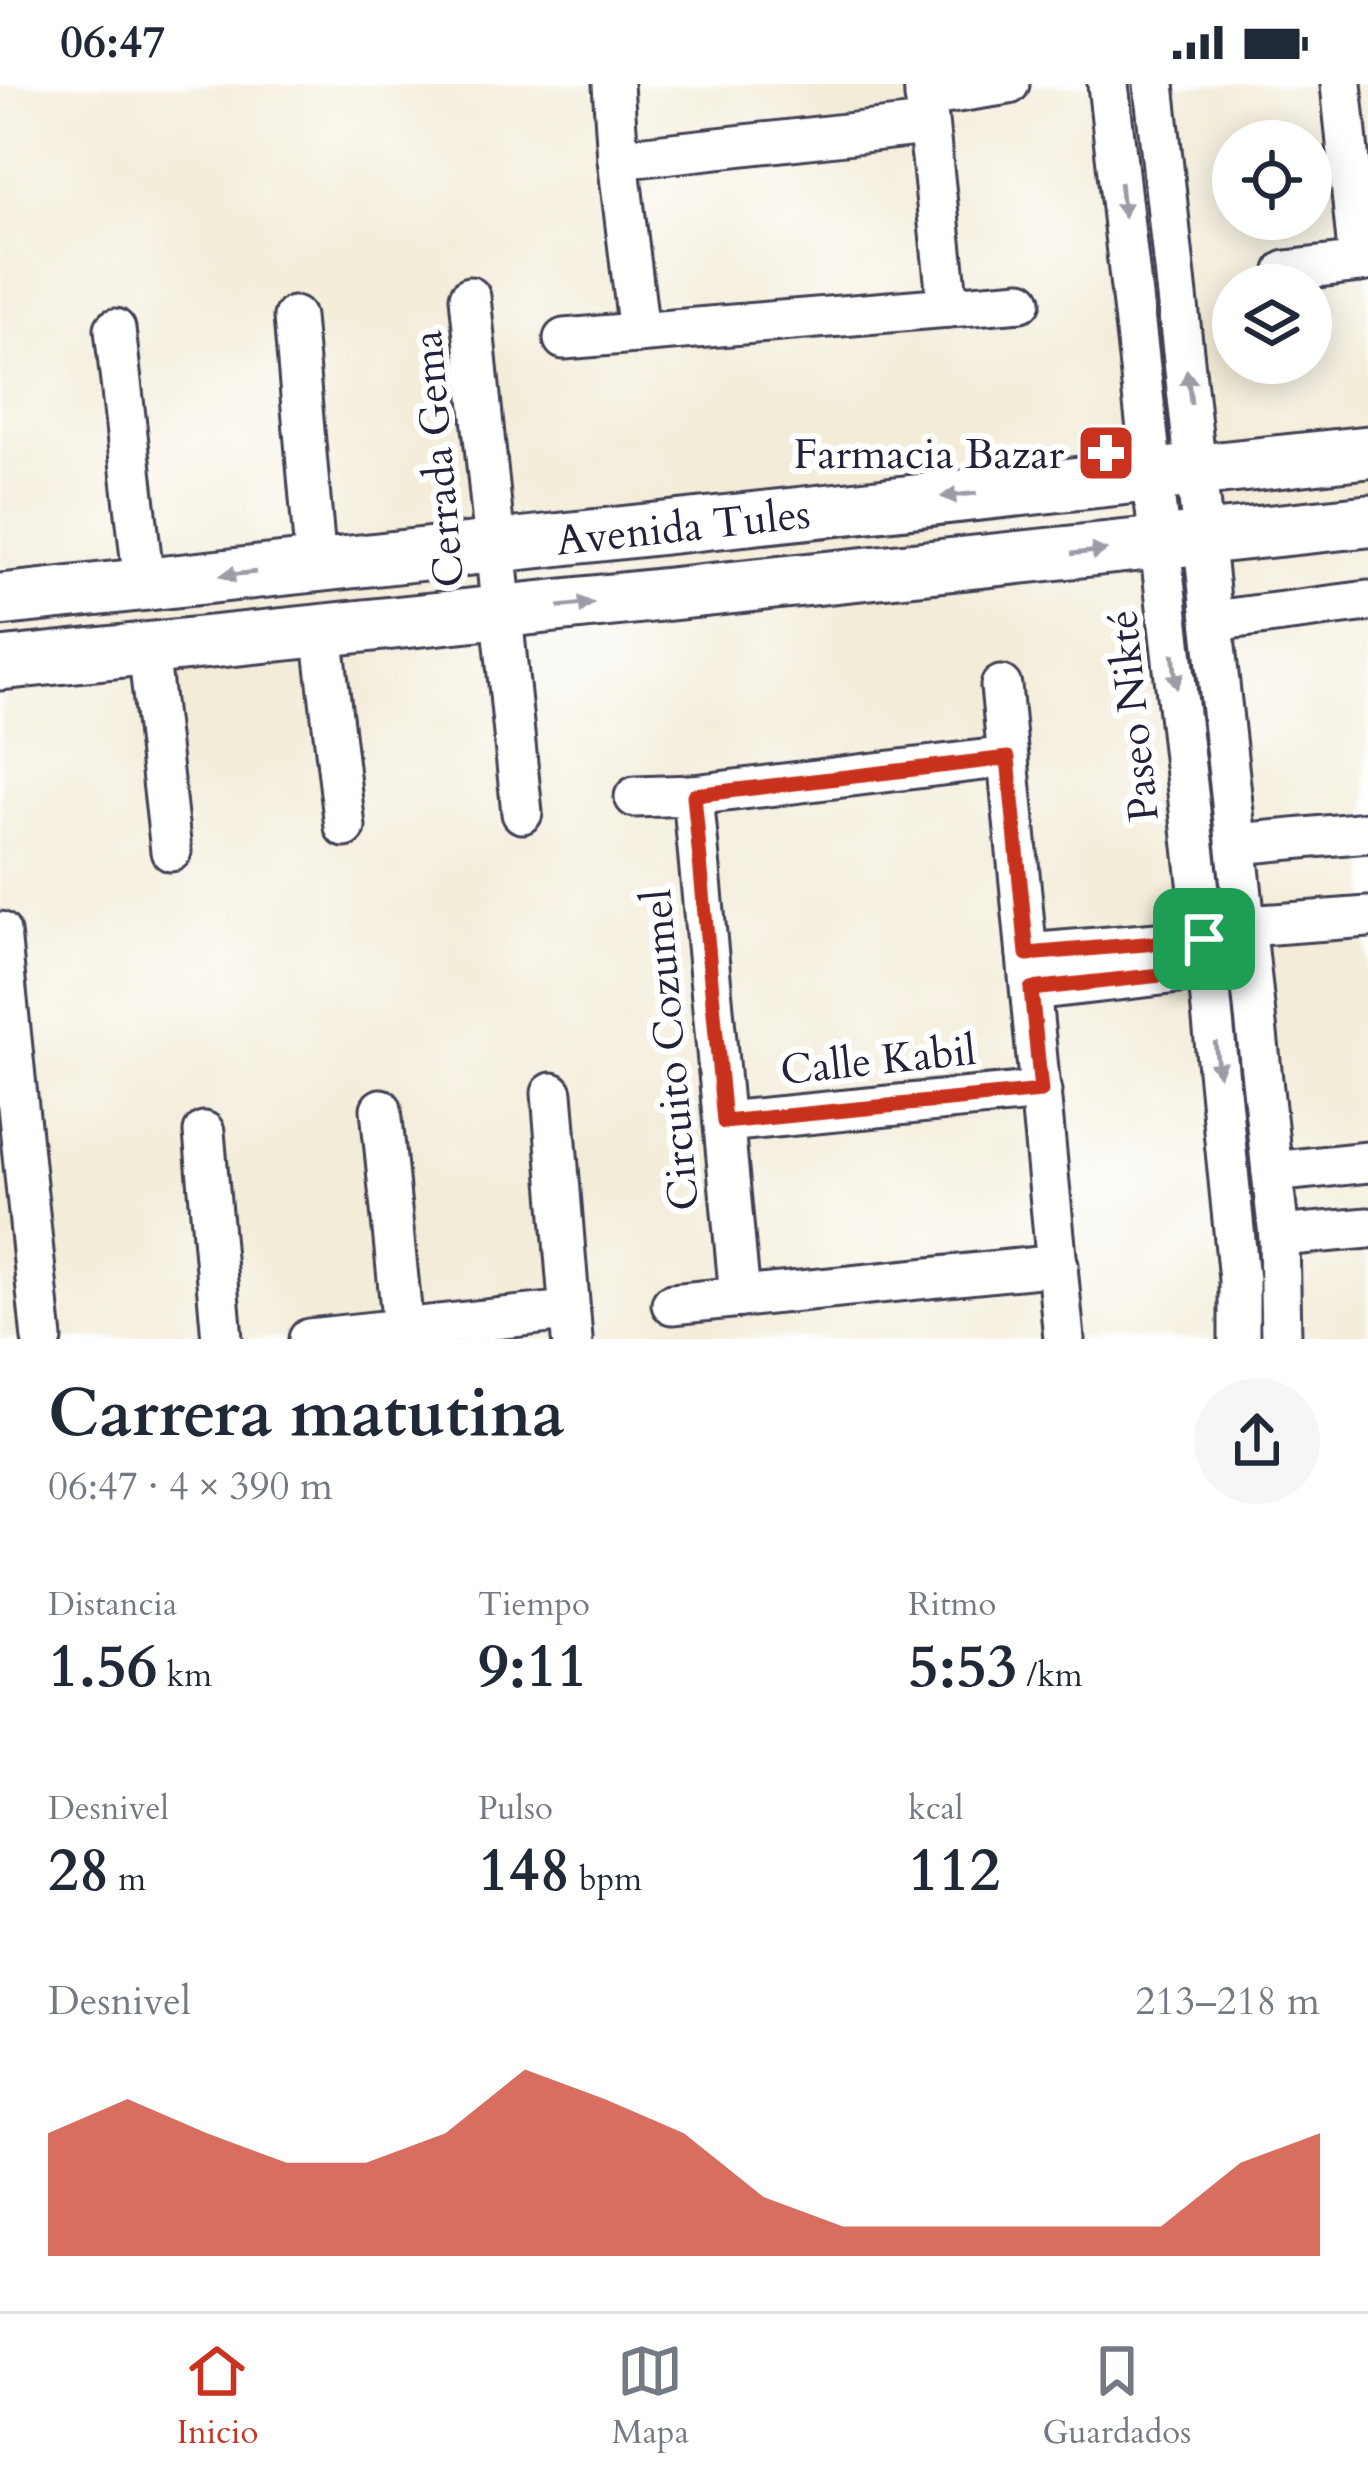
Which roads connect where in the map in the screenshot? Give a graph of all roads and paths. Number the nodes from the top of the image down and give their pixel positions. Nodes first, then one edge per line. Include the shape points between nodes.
1 (613, 84) edge
2 (1009, 84) edge
3 (1108, 84) edge
4 (1154, 84) edge
5 (1350, 89) edge
6 (925, 102) edge
7 (618, 159) junction
8 (1363, 262) edge
9 (1332, 266) edge
10 (470, 297) dead end
11 (1022, 301) dead end
12 (948, 308) junction
13 (294, 317) dead end
14 (115, 329) dead end
15 (639, 334) junction
16 (565, 340) dead end
17 (1368, 452) edge
18 (1176, 471) junction
19 (1368, 521) edge
20 (1184, 543) junction
21 (494, 547) junction
22 (316, 566) junction
23 (144, 584) junction
24 (0, 600) edge
25 (1368, 601) edge
26 (500, 613) junction
27 (1213, 621) junction
28 (322, 631) junction
29 (148, 649) junction
30 (0, 664) edge
31 (1001, 686) dead end
32 (1008, 758) junction
33 (694, 795) junction
34 (635, 797) dead end
35 (522, 813) dead end
36 (345, 826) dead end
37 (1368, 832) edge
38 (1238, 844) junction
39 (171, 851) dead end
40 (1368, 917) edge
41 (0, 932) edge
42 (1248, 945) junction
43 (1206, 954) junction
44 (1029, 972) junction
45 (1041, 1091) junction
46 (552, 1093) dead end
47 (381, 1108) dead end
48 (724, 1122) junction
49 (204, 1132) dead end
50 (1368, 1162) edge
51 (1272, 1172) junction
52 (1368, 1228) edge
53 (1279, 1236) junction
54 (1058, 1264) junction
55 (740, 1297) junction
56 (672, 1304) dead end
57 (570, 1325) edge
58 (403, 1329) junction
59 (43, 1339) edge
60 (222, 1339) edge
61 (309, 1339) edge
62 (1064, 1339) edge
63 (1239, 1339) edge
64 (1281, 1339) edge

1 - 7 street
2 - 6 street
3 -> 18 street, Paseo Nikté
18 -> 4 street, Paseo Nikté
5 - 8 street
6 - 7 street
6 - 12 street
7 - 15 street
8 - 9 street
10 - 21 street, Cerrada Gema
11 - 12 street
12 - 15 street
13 - 22 street
14 - 23 street
15 - 16 street
17 - 18 main road, Avenida Tules
18 - 20 street, Paseo Nikté
18 -> 21 main road, Avenida Tules
19 - 20 main road, Avenida Tules
26 -> 20 main road, Avenida Tules
20 - 27 street, Paseo Nikté
20 -> 43 street, Paseo Nikté
21 - 22 main road, Avenida Tules
21 - 26 street, Cerrada Gema
22 -> 23 main road, Avenida Tules
23 - 24 main road, Avenida Tules
25 - 27 street
26 - 28 main road, Avenida Tules
26 - 35 street, Cerrada Gema
27 - 38 street, Paseo Nikté
28 - 29 main road, Avenida Tules
28 - 36 street
29 - 30 main road, Avenida Tules
29 - 39 street
31 - 32 street
32 - 33 street
32 - 44 street
33 - 34 street
33 - 48 street, Circuito Cozumel
37 - 38 street
38 - 42 street, Paseo Nikté
40 - 42 street via 1287,926
41 - 59 street
42 - 43 street
42 - 51 street, Paseo Nikté
43 - 44 street
43 -> 63 street, Paseo Nikté
44 - 45 street
45 - 48 street, Calle Kabil
45 - 54 street
46 - 57 street
47 - 58 street
48 - 55 street, Circuito Cozumel
49 - 60 street
50 - 51 street
51 - 53 street, Paseo Nikté
52 - 53 street
53 - 64 street, Paseo Nikté
54 - 55 street
54 - 62 street
55 - 56 street
57 - 58 street
58 - 61 street

